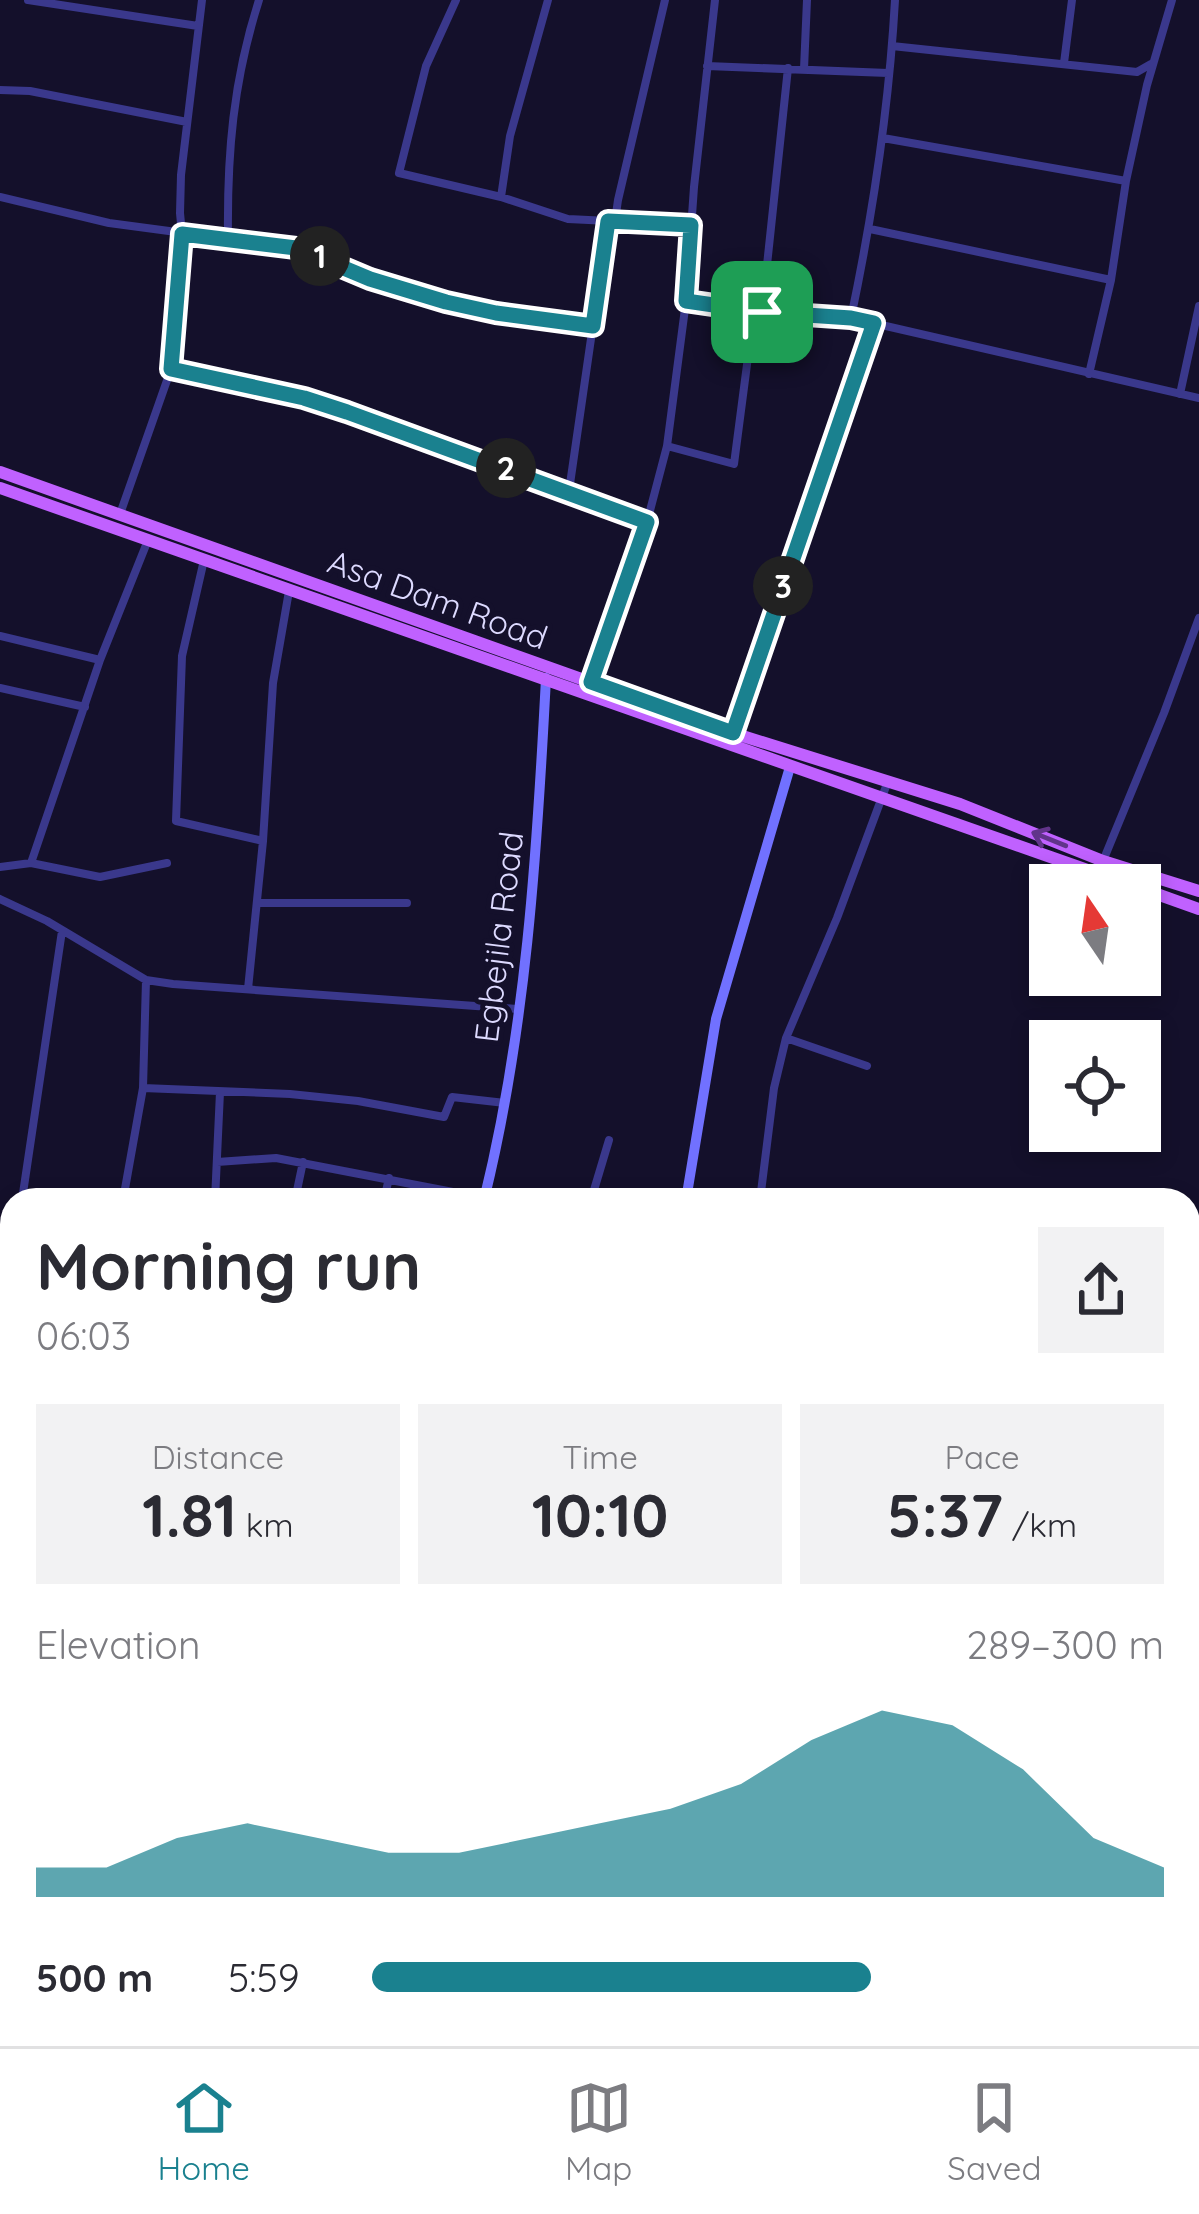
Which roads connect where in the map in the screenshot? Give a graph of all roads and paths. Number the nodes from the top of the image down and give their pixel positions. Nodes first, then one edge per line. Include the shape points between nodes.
1 (28, 0) edge
2 (202, 0) edge
3 (259, 0) edge
4 (457, 0) edge
5 (548, 0) edge
6 (665, 0) edge
7 (715, 0) edge
8 (807, 0) edge
9 (895, 0) edge
10 (1072, 0) edge
11 (1172, 0) edge
12 (198, 26) junction
13 (892, 46) junction
14 (1156, 58) junction
15 (1064, 63) junction
16 (707, 66) junction
17 (788, 68) junction
18 (804, 69) junction
19 (1137, 72) junction
20 (888, 73) junction
21 (1148, 85) junction
22 (0, 89) edge
23 (187, 122) junction
24 (884, 138) junction
25 (1126, 181) junction
26 (0, 197) edge
27 (501, 197) junction
28 (612, 221) junction
29 (691, 225) junction
30 (870, 229) junction
31 (182, 234) junction
32 (228, 238) junction
33 (1111, 280) junction
34 (686, 301) junction
35 (1199, 306) edge
36 (758, 312) junction
37 (851, 318) junction
38 (874, 323) junction
39 (593, 326) junction
40 (171, 369) junction
41 (1089, 374) junction
42 (1180, 394) junction
43 (1199, 398) edge
44 (667, 446) junction
45 (0, 472) edge
46 (0, 488) edge
47 (569, 491) junction
48 (44, 495) junction
49 (119, 514) junction
50 (647, 522) junction
51 (148, 540) junction
52 (205, 559) junction
53 (290, 590) junction
54 (1199, 618) edge
55 (0, 636) edge
56 (100, 660) junction
57 (546, 678) junction
58 (591, 682) junction
59 (0, 688) edge
60 (85, 707) junction
61 (733, 733) junction
62 (790, 767) junction
63 (888, 781) junction
64 (883, 798) junction
65 (263, 841) junction
66 (1103, 861) junction
67 (31, 863) junction
68 (167, 863) dead end
69 (1070, 864) edge
70 (0, 867) edge
71 (1199, 891) edge
72 (1161, 896) edge
73 (0, 899) edge
74 (258, 903) junction
75 (407, 903) dead end
76 (1199, 909) edge
77 (62, 931) junction
78 (146, 980) junction
79 (248, 989) junction
80 (517, 1009) junction
81 (787, 1038) junction
82 (866, 1066) dead end
83 (143, 1088) junction
84 (220, 1092) junction
85 (505, 1103) junction
86 (609, 1139) dead end
87 (218, 1162) junction
88 (304, 1162) junction
89 (389, 1178) junction
90 (24, 1188) edge
91 (125, 1188) edge
92 (216, 1188) edge
93 (298, 1188) edge
94 (387, 1188) edge
95 (434, 1188) edge
96 (486, 1188) edge
97 (595, 1188) edge
98 (688, 1188) edge
99 (762, 1188) edge

1 - 12 street
2 - 12 street
3 - 32 street via 231,120
4 - 27 street via 426,66 399,173
5 - 27 street
6 - 28 street
7 - 16 street
8 - 18 street
9 - 13 street
10 - 15 street
11 - 14 street
12 - 23 street
13 - 15 street
13 - 20 street
14 - 19 street
14 - 21 street
15 - 19 street
16 - 17 street
16 - 29 street
17 - 18 street
17 - 36 street
18 - 20 street
19 - 21 street
20 - 24 street
21 - 25 street
22 - 23 street
23 - 31 street
24 - 25 street
24 - 30 street
25 - 33 street
26 - 31 street
27 - 28 street via 568,219
28 - 29 street
28 - 39 street
29 - 34 street
30 - 33 street
30 - 37 street
31 - 32 street
31 - 40 street
32 - 39 street via 296,248 446,302
33 - 41 street
34 - 36 street
34 - 44 street
35 - 42 street
36 - 37 street
36 - 44 street via 734,464
37 - 38 street
38 - 41 street
38 - 61 street
39 - 47 street
40 - 47 street via 304,398
40 - 49 street
41 - 42 street
42 - 43 street
44 - 50 street
45 - 48 main road, Asa Dam Road
46 - 48 main road, Asa Dam Road
47 - 50 street
48 - 49 main road, Asa Dam Road
48 - 51 main road, Asa Dam Road
49 - 58 main road, Asa Dam Road
50 - 58 street
51 - 52 main road, Asa Dam Road
51 - 56 street
52 - 53 main road, Asa Dam Road
52 - 65 street via 182,656 176,821
53 - 57 main road, Asa Dam Road
53 - 65 street via 273,683
54 - 66 street
55 - 56 street
56 - 60 street
57 - 62 main road, Asa Dam Road
57 - 80 street, Egbejila Road via 536,874
58 - 61 main road, Asa Dam Road
59 - 60 street
60 - 67 street
61 - 63 main road, Asa Dam Road
62 - 64 main road, Asa Dam Road
62 - 98 street via 716,1019
63 - 64 street
66 -> 63 main road, Asa Dam Road
64 - 69 main road, Asa Dam Road
64 - 81 street
65 - 74 street
66 - 71 main road, Asa Dam Road
67 - 68 street via 100,877
67 - 70 street
72 - 76 main road
73 - 77 street
74 - 75 street
74 - 79 street
77 - 78 street
77 - 90 street
78 - 79 street
78 - 83 street
79 - 80 street
80 - 85 street, Egbejila Road
81 - 82 street
81 - 99 street
83 - 84 street
83 - 91 street
84 - 85 street via 358,1101 444,1117 452,1097
84 - 87 street
85 - 96 street, Egbejila Road
86 - 97 street
87 - 88 street
87 - 92 street
88 - 89 street
88 - 93 street
89 - 94 street
89 - 95 street

